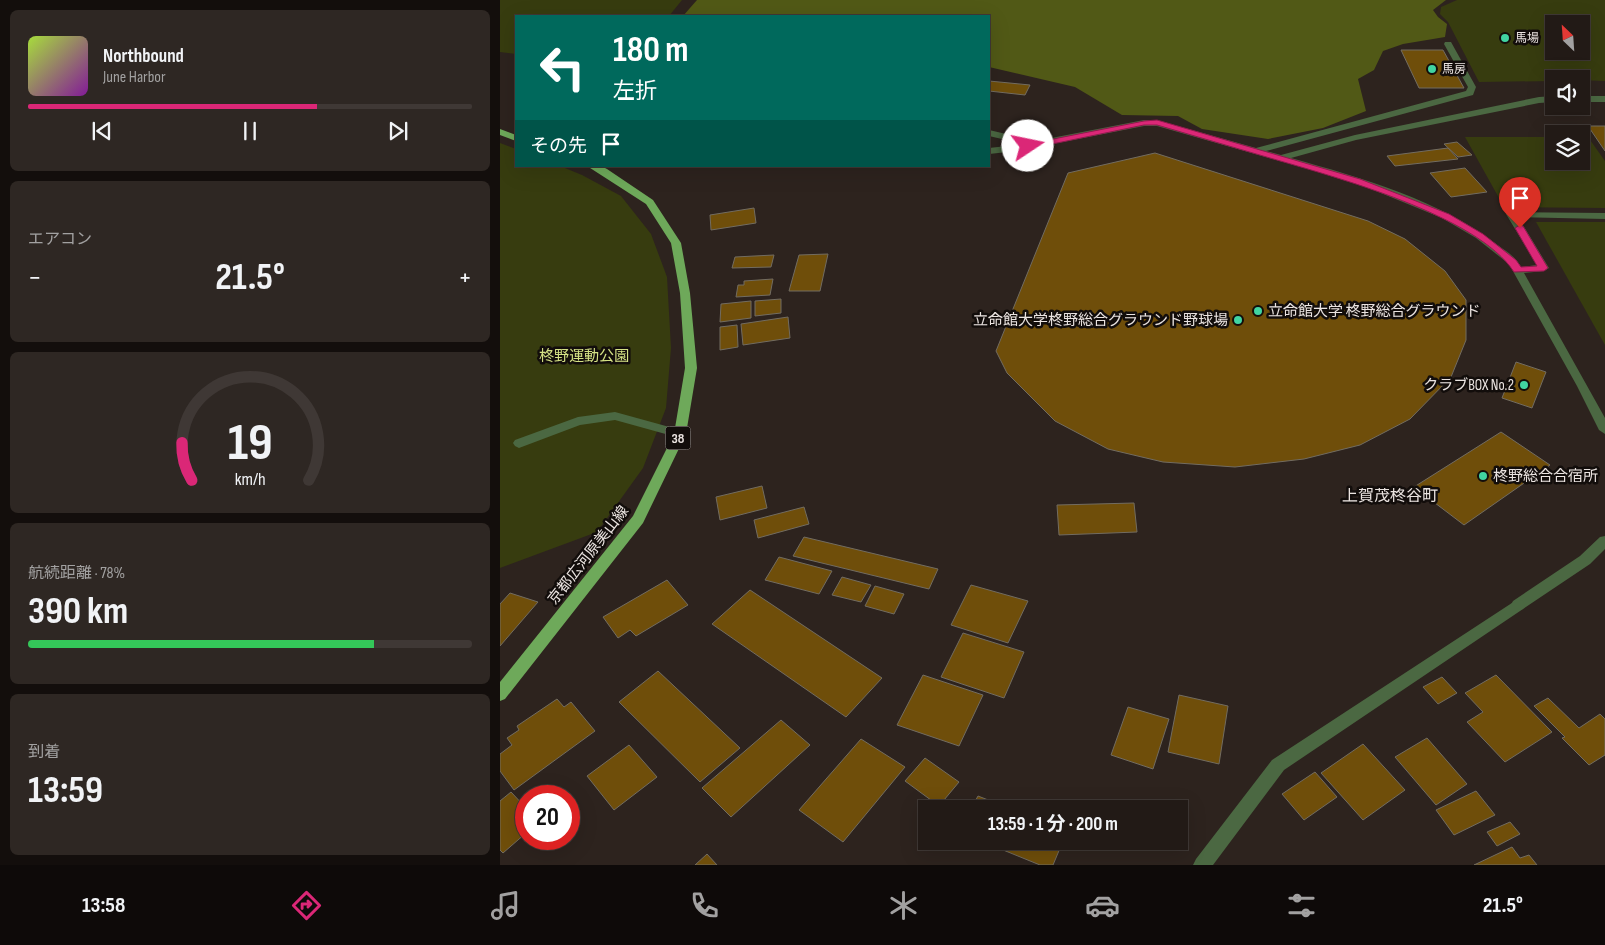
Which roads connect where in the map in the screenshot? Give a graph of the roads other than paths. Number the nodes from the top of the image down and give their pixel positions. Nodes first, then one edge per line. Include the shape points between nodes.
1 (1448, 44) dead end
2 (1590, 99) edge
3 (1605, 99) edge
4 (1545, 100) edge
5 (500, 132) edge
6 (990, 133) edge
7 (515, 138) edge
8 (1038, 144) junction
9 (990, 151) edge
10 (1257, 151) junction
11 (1282, 158) junction
12 (595, 167) edge
13 (1605, 216) edge
14 (1518, 270) junction
15 (1605, 430) edge
16 (680, 434) junction
17 (519, 443) dead end
18 (1605, 541) edge
19 (500, 694) edge
20 (1202, 865) edge

1 - 10 street via 1472,87 1470,93
2 - 3 street
4 - 11 street via 1355,138
5 - 7 main road
6 - 8 street
8 - 9 street
8 - 10 street via 1157,122
10 - 11 street
11 - 14 street via 1357,180 1446,216 1480,236 1513,262
12 - 16 main road, 京都広河原美山線 / 38 via 650,202 676,243 685,293 691,368
13 - 14 street via 1511,214 1544,268
14 - 15 street
16 - 17 street via 615,416 578,421
16 - 19 main road, 京都広河原美山線 / 38 via 638,519
18 - 20 street via 1584,560 1278,766

